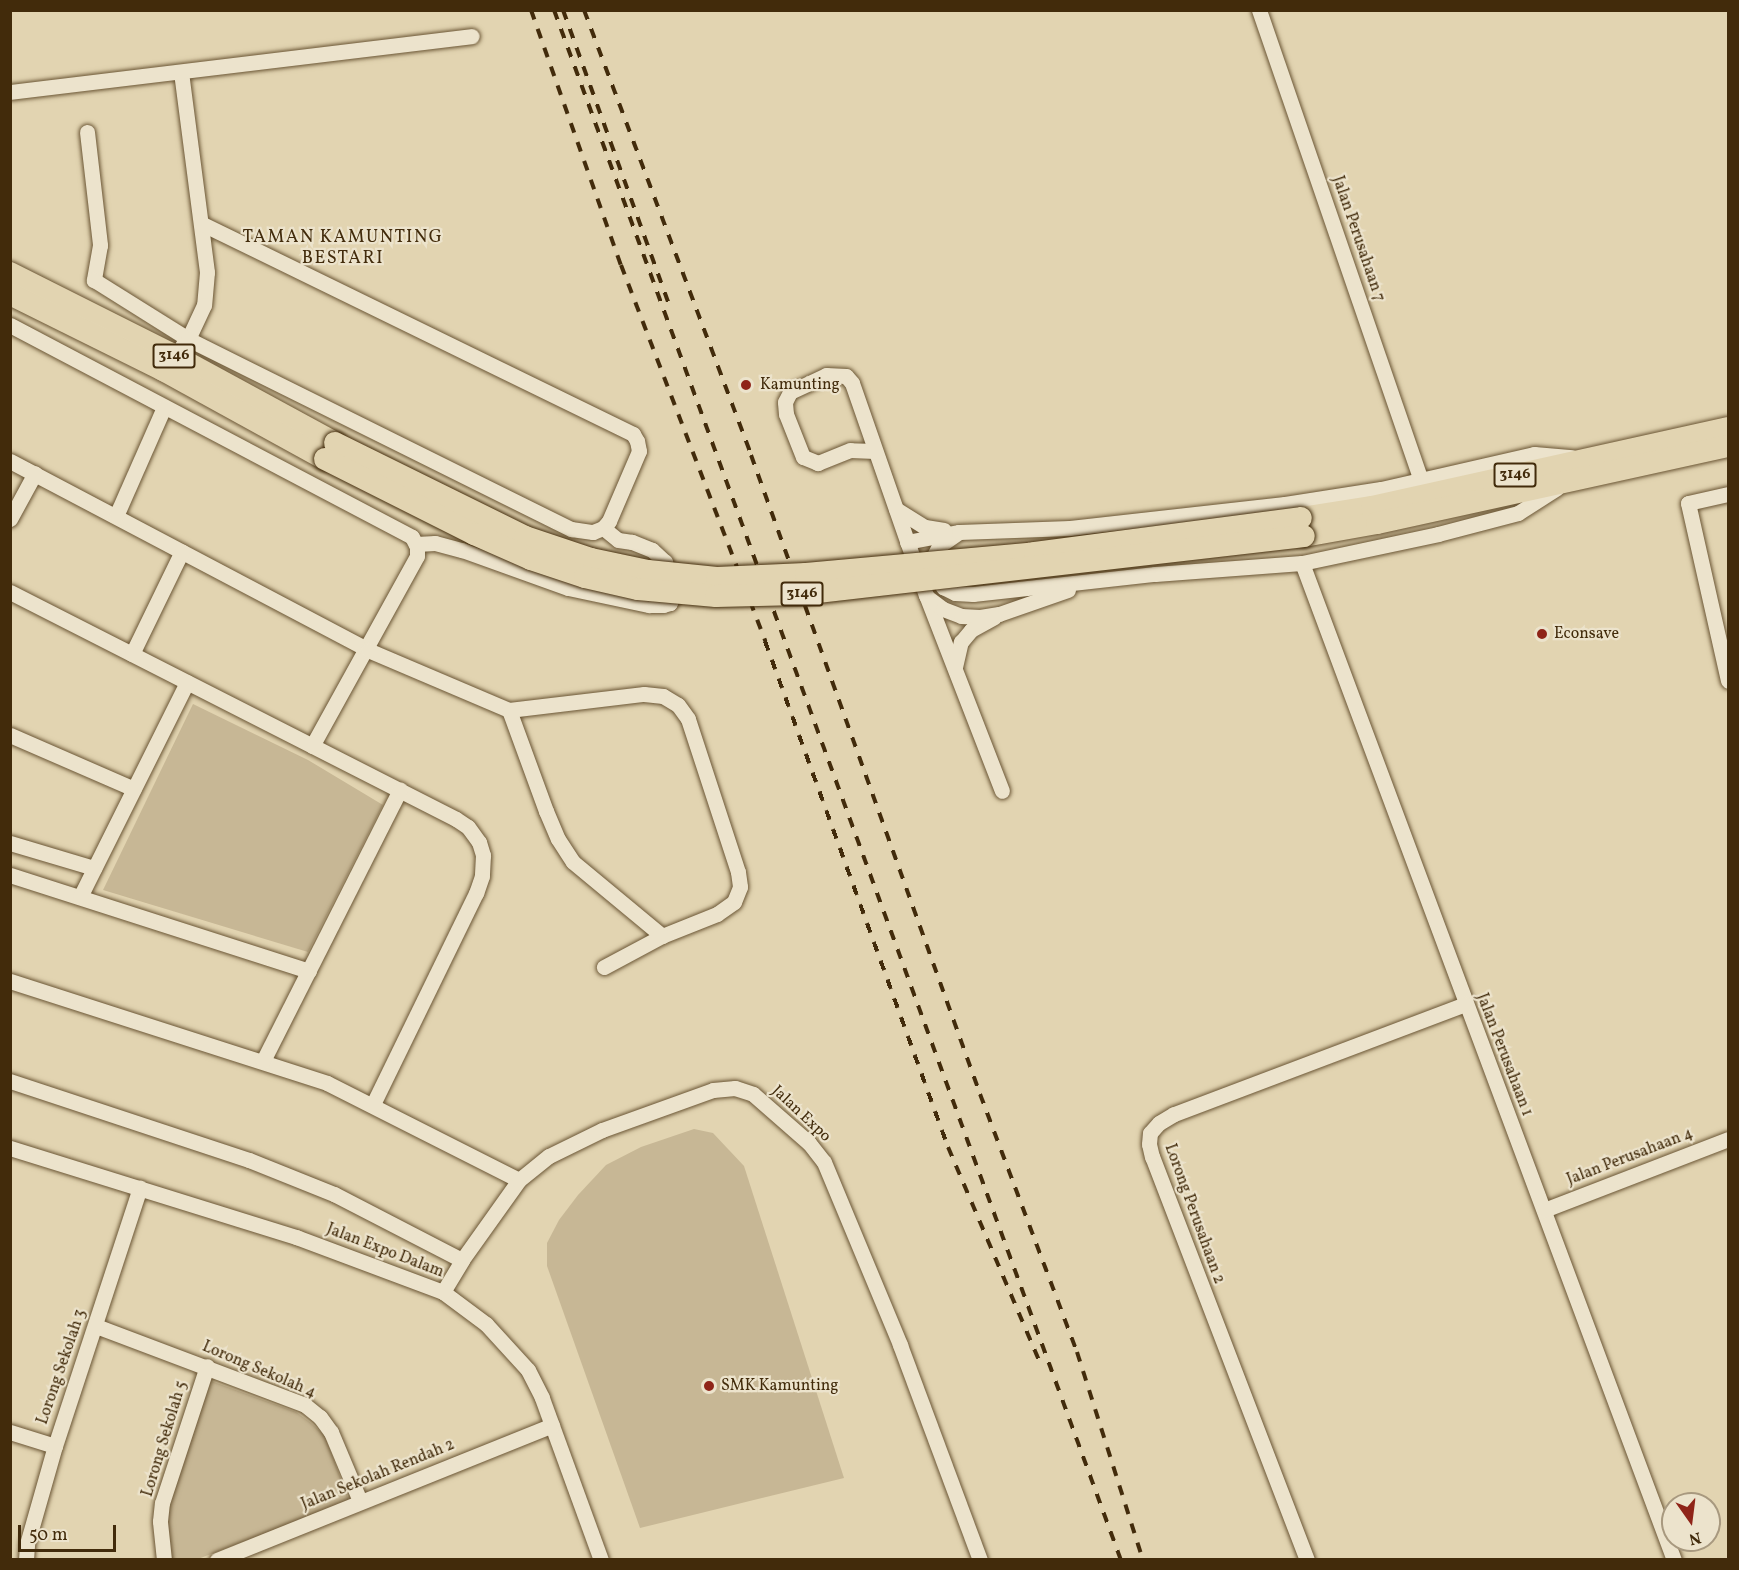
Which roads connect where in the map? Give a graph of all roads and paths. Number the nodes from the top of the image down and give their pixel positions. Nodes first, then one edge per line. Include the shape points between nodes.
1 (1259, 10) edge
2 (472, 36) dead end
3 (181, 72) junction
4 (10, 92) edge
5 (87, 132) dead end
6 (202, 224) junction
7 (10, 273) edge
8 (10, 294) edge
9 (10, 325) edge
10 (188, 339) junction
11 (171, 354) junction
12 (164, 406) junction
13 (1728, 428) edge
14 (1728, 446) edge
15 (330, 451) junction
16 (875, 451) junction
17 (1592, 458) junction
18 (10, 461) edge
19 (35, 473) junction
20 (1421, 480) junction
21 (1567, 482) junction
22 (1728, 494) edge
23 (896, 509) junction
24 (116, 516) junction
25 (10, 519) edge
26 (1302, 527) junction
27 (603, 528) junction
28 (959, 532) junction
29 (907, 542) junction
30 (416, 544) junction
31 (182, 551) junction
32 (1302, 563) junction
33 (1099, 580) junction
34 (10, 592) edge
35 (926, 595) junction
36 (999, 614) junction
37 (1723, 633) edge
38 (368, 650) junction
39 (132, 654) junction
40 (954, 667) junction
41 (1728, 681) edge
42 (187, 682) junction
43 (509, 710) junction
44 (10, 735) edge
45 (312, 746) junction
46 (134, 789) junction
47 (400, 790) junction
48 (1002, 791) dead end
49 (10, 843) edge
50 (94, 868) junction
51 (10, 875) edge
52 (80, 897) junction
53 (662, 936) junction
54 (604, 967) dead end
55 (309, 970) junction
56 (10, 981) edge
57 (1465, 1004) junction
58 (263, 1061) junction
59 (10, 1081) edge
60 (373, 1104) junction
61 (1728, 1139) edge
62 (10, 1148) edge
63 (519, 1180) junction
64 (140, 1188) junction
65 (1544, 1210) junction
66 (462, 1260) junction
67 (443, 1292) junction
68 (96, 1326) junction
69 (207, 1366) junction
70 (552, 1425) junction
71 (10, 1432) edge
72 (55, 1446) junction
73 (360, 1501) junction
74 (596, 1558) edge
75 (26, 1560) edge
76 (164, 1560) edge
77 (217, 1560) edge
78 (980, 1560) edge
79 (1306, 1560) edge
80 (1674, 1560) edge

1 - 20 street, Jalan Perusahaan 7
2 - 3 street
3 - 4 street
3 - 6 street
5 - 10 street via 100,245 94,280
6 - 10 street via 207,290
6 - 27 street via 633,434 639,451
7 - 11 main road, 3146
8 - 15 main road, 3146
9 - 12 street
10 - 11 street
10 - 27 street via 571,529 593,532
11 - 15 main road, 3146
12 - 24 street
12 - 30 street via 399,528
13 - 17 main road, 3146
14 - 21 main road, 3146
15 - 26 main road, 3146, bridge via 525,537 591,559 648,571 717,578 806,574
16 - 16 street via 850,450 818,463 803,457 786,414 785,402 790,392 826,375 846,376 852,383
16 - 23 street
17 - 20 street via 1534,454
17 - 26 main road, 3146 via 1372,507
18 - 19 street
19 - 24 street
19 - 25 street
20 - 28 street via 1285,504 1081,527
21 - 26 main road, 3146 via 1377,523
21 - 32 street via 1518,513
22 - 37 street via 1688,503
23 - 28 street via 925,527
23 - 29 street
24 - 31 street
27 - 30 street via 618,540 652,550 665,562 670,603 649,605 568,588 462,550 435,543
28 - 29 street
28 - 33 street via 934,554 936,574 944,587 955,593
29 - 35 street
30 - 38 street via 417,556
31 - 38 street
31 - 39 street
32 - 33 street
32 - 57 street, Jalan Perusahaan 1
33 - 36 street
34 - 39 street
35 - 36 street via 943,609 961,616
35 - 40 street
36 - 40 street via 966,636
37 - 41 street
38 - 43 street
38 - 45 street
39 - 42 street
40 - 48 street
42 - 45 street
42 - 46 street
43 - 53 street via 558,839 573,861
43 - 53 street via 644,694 663,696 678,705 688,719 740,887 734,902 717,914
44 - 46 street
45 - 47 street
46 - 50 street
47 - 55 street
47 - 60 street via 468,828 483,855 482,876
49 - 50 street
50 - 52 street
51 - 52 street
52 - 55 street
53 - 54 street
55 - 58 street
56 - 58 street
57 - 65 street, Jalan Perusahaan 1
57 - 79 street, Lorong Perusahaan 2 via 1174,1114 1150,1132 1152,1157
58 - 60 street
59 - 66 street via 249,1160 334,1194
60 - 63 street
61 - 65 street, Jalan Perusahaan 4
62 - 64 street, Jalan Expo Dalam
63 - 66 street, Jalan Expo
63 - 78 street, Jalan Expo via 549,1156 636,1117 713,1090 735,1088 753,1094 809,1143 824,1162 900,1345
64 - 67 street, Jalan Expo Dalam via 296,1237
64 - 68 street, Lorong Sekolah 3
65 - 80 street, Jalan Perusahaan 1
66 - 67 street, Jalan Expo
67 - 70 street, Jalan Expo Dalam via 512,1349 528,1370
68 - 69 street, Lorong Sekolah 4
68 - 72 street, Lorong Sekolah 3
69 - 73 street, Lorong Sekolah 4 via 305,1405 320,1417 331,1432
69 - 76 street, Lorong Sekolah 5 via 162,1503
70 - 73 street, Jalan Sekolah Rendah 2
70 - 74 street, Jalan Expo Dalam
71 - 72 street
72 - 75 street, Lorong Sekolah 3
73 - 77 street, Jalan Sekolah Rendah 2

